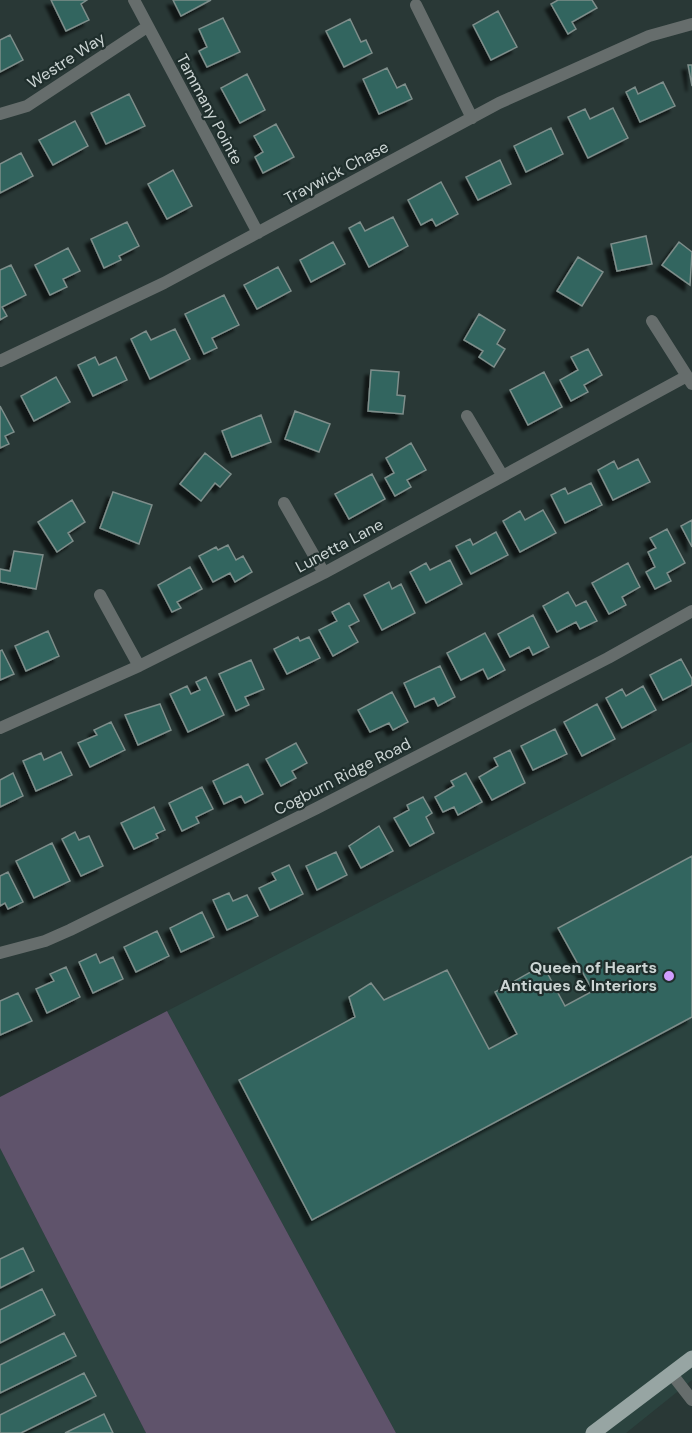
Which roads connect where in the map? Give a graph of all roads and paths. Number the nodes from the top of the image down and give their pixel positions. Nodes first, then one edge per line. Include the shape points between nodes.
1 (134, 0) edge
2 (416, 5) dead end
3 (692, 24) edge
4 (147, 27) junction
5 (0, 114) edge
6 (472, 118) junction
7 (258, 233) junction
8 (652, 321) dead end
9 (0, 361) edge
10 (690, 380) edge
11 (467, 416) dead end
12 (502, 474) junction
13 (284, 503) dead end
14 (324, 573) junction
15 (100, 595) dead end
16 (692, 611) edge
17 (138, 666) junction
18 (0, 728) edge
19 (0, 953) edge
20 (692, 1358) edge
21 (671, 1373) junction
22 (692, 1400) edge
23 (592, 1433) edge

1 - 4 street, Tammany Pointe
2 - 6 street
3 - 6 street, Traywick Chase via 649,36
4 - 5 street, Westre Way via 27,106
4 - 7 street, Tammany Pointe
6 - 7 street, Traywick Chase
7 - 9 street, Traywick Chase via 164,283
8 - 10 street
10 - 12 street, Lunetta Lane
11 - 12 street
12 - 14 street, Lunetta Lane
13 - 14 street
14 - 17 street, Lunetta Lane
15 - 17 street
16 - 19 street, Cogburn Ridge Road via 316,808 70,930
17 - 18 street, Lunetta Lane
20 - 21 main road
21 - 22 street
21 - 23 main road

